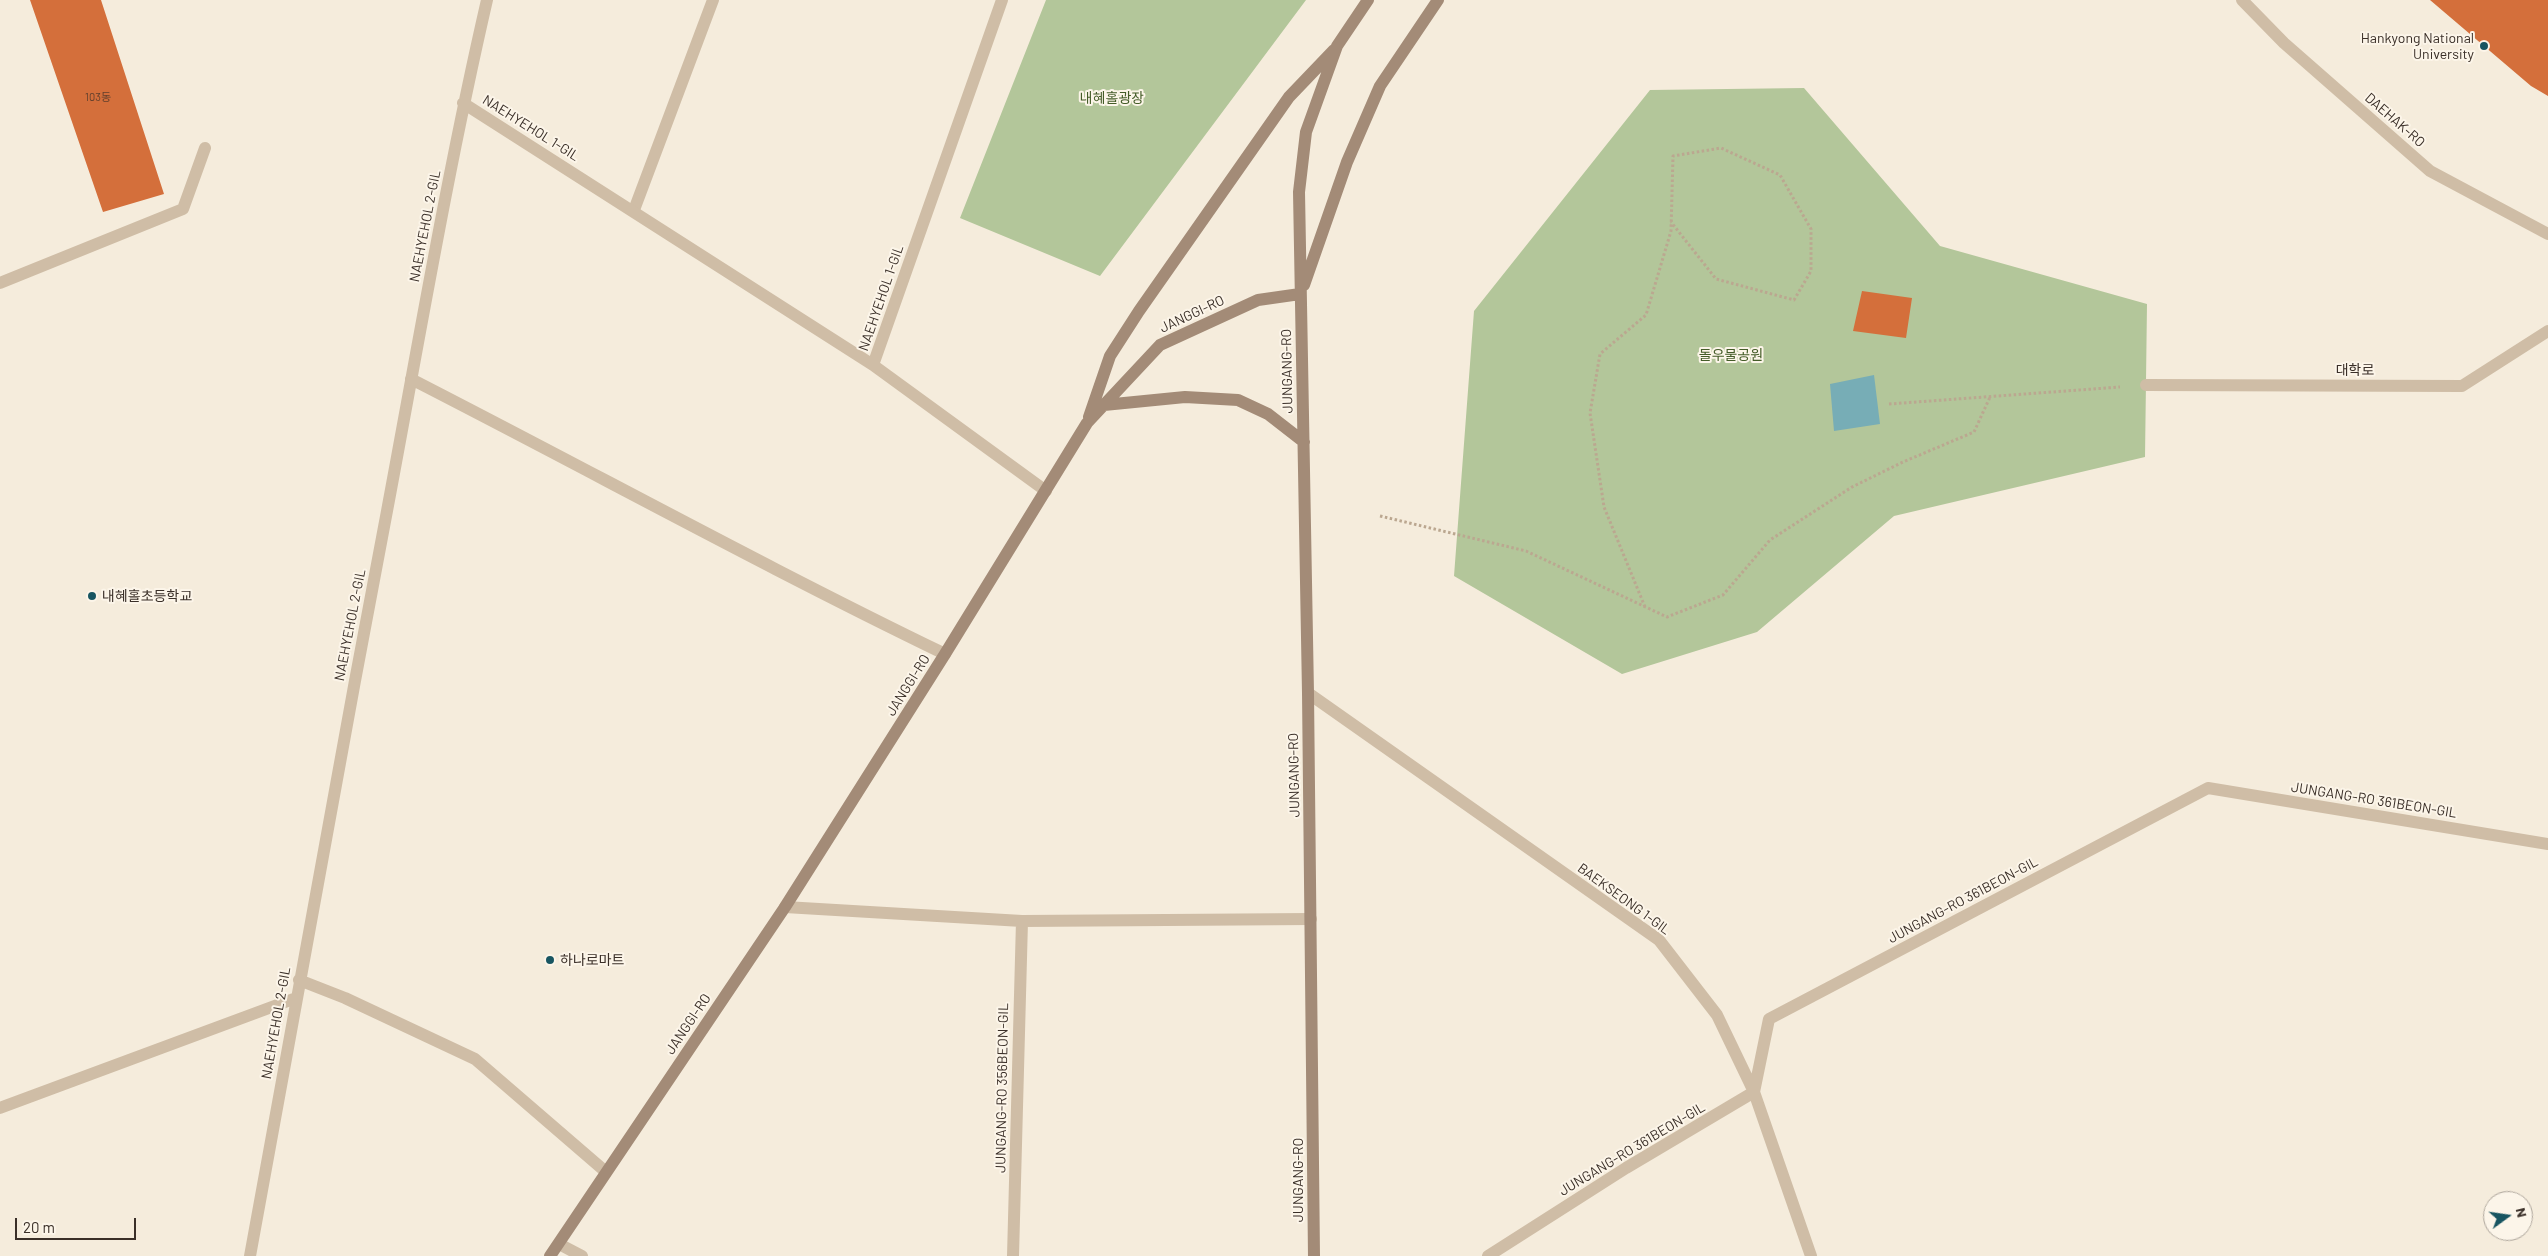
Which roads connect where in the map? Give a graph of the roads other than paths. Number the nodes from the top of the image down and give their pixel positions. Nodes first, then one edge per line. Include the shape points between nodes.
1 (487, 0) edge
2 (713, 0) edge
3 (1002, 0) edge
4 (1368, 0) edge
5 (1438, 0) edge
6 (2242, 0) edge
7 (1337, 46) junction
8 (463, 103) junction
9 (206, 148) dead end
10 (634, 210) junction
11 (2548, 234) edge
12 (0, 283) edge
13 (1300, 294) junction
14 (2548, 332) edge
15 (873, 365) junction
16 (411, 379) junction
17 (2146, 385) road end
18 (1104, 405) junction
19 (1087, 423) junction
20 (1304, 442) junction
21 (1046, 490) junction
22 (946, 654) junction
23 (1308, 693) junction
24 (2548, 844) edge
25 (785, 907) junction
26 (1311, 919) junction
27 (1022, 921) junction
28 (299, 980) junction
29 (296, 998) junction
30 (1754, 1092) junction
31 (0, 1108) edge
32 (606, 1172) junction
33 (559, 1244) junction
34 (250, 1256) edge
35 (550, 1256) edge
36 (582, 1256) edge
37 (1013, 1256) edge
38 (1314, 1256) edge
39 (1488, 1256) edge
40 (1810, 1256) edge

1 - 8 street, NAEHYEHOL 2-GIL
2 - 10 street
3 - 15 street, NAEHYEHOL 1-GIL
4 - 7 main road, JUNGANG-RO
5 - 13 main road, JUNGANG-RO via 1380,86 1348,162
6 - 11 street, DAEHAK-RO via 2284,43 2430,171
7 - 13 main road, JUNGANG-RO via 1306,132 1299,192
7 - 19 main road via 1289,97 1139,311 1110,356
8 - 10 street, NAEHYEHOL 1-GIL
8 - 16 street, NAEHYEHOL 2-GIL
9 - 12 street via 183,209
10 - 15 street, NAEHYEHOL 1-GIL
13 - 18 main road, JANGGI-RO via 1258,300 1160,345
13 - 20 main road, JUNGANG-RO
14 - 17 street, 대학로 via 2462,386
15 - 21 street
16 - 22 street via 830,598
16 - 28 street, NAEHYEHOL 2-GIL
18 - 19 main road, JANGGI-RO
18 - 20 main road via 1185,397 1238,400 1268,414
19 - 21 main road, JANGGI-RO
20 - 23 main road, JUNGANG-RO
21 - 22 main road, JANGGI-RO
22 - 25 main road, JANGGI-RO
23 - 26 main road, JUNGANG-RO
23 - 30 street, BAEKSEONG 1-GIL via 1659,940 1717,1015
24 - 30 street, JUNGANG-RO 361BEON-GIL via 2208,788 1769,1019
25 - 27 street
25 - 32 main road, JANGGI-RO
26 - 27 street
26 - 38 main road, JUNGANG-RO
27 - 37 street, JUNGANG-RO 356BEON-GIL
28 - 29 street, NAEHYEHOL 2-GIL
28 - 32 street via 475,1059
29 - 31 street
29 - 34 street, NAEHYEHOL 2-GIL
30 - 39 street, JUNGANG-RO 361BEON-GIL
30 - 40 street, BAEKSEONG 1-GIL
32 - 33 main road, JANGGI-RO
33 - 35 main road, JANGGI-RO
33 - 36 street

